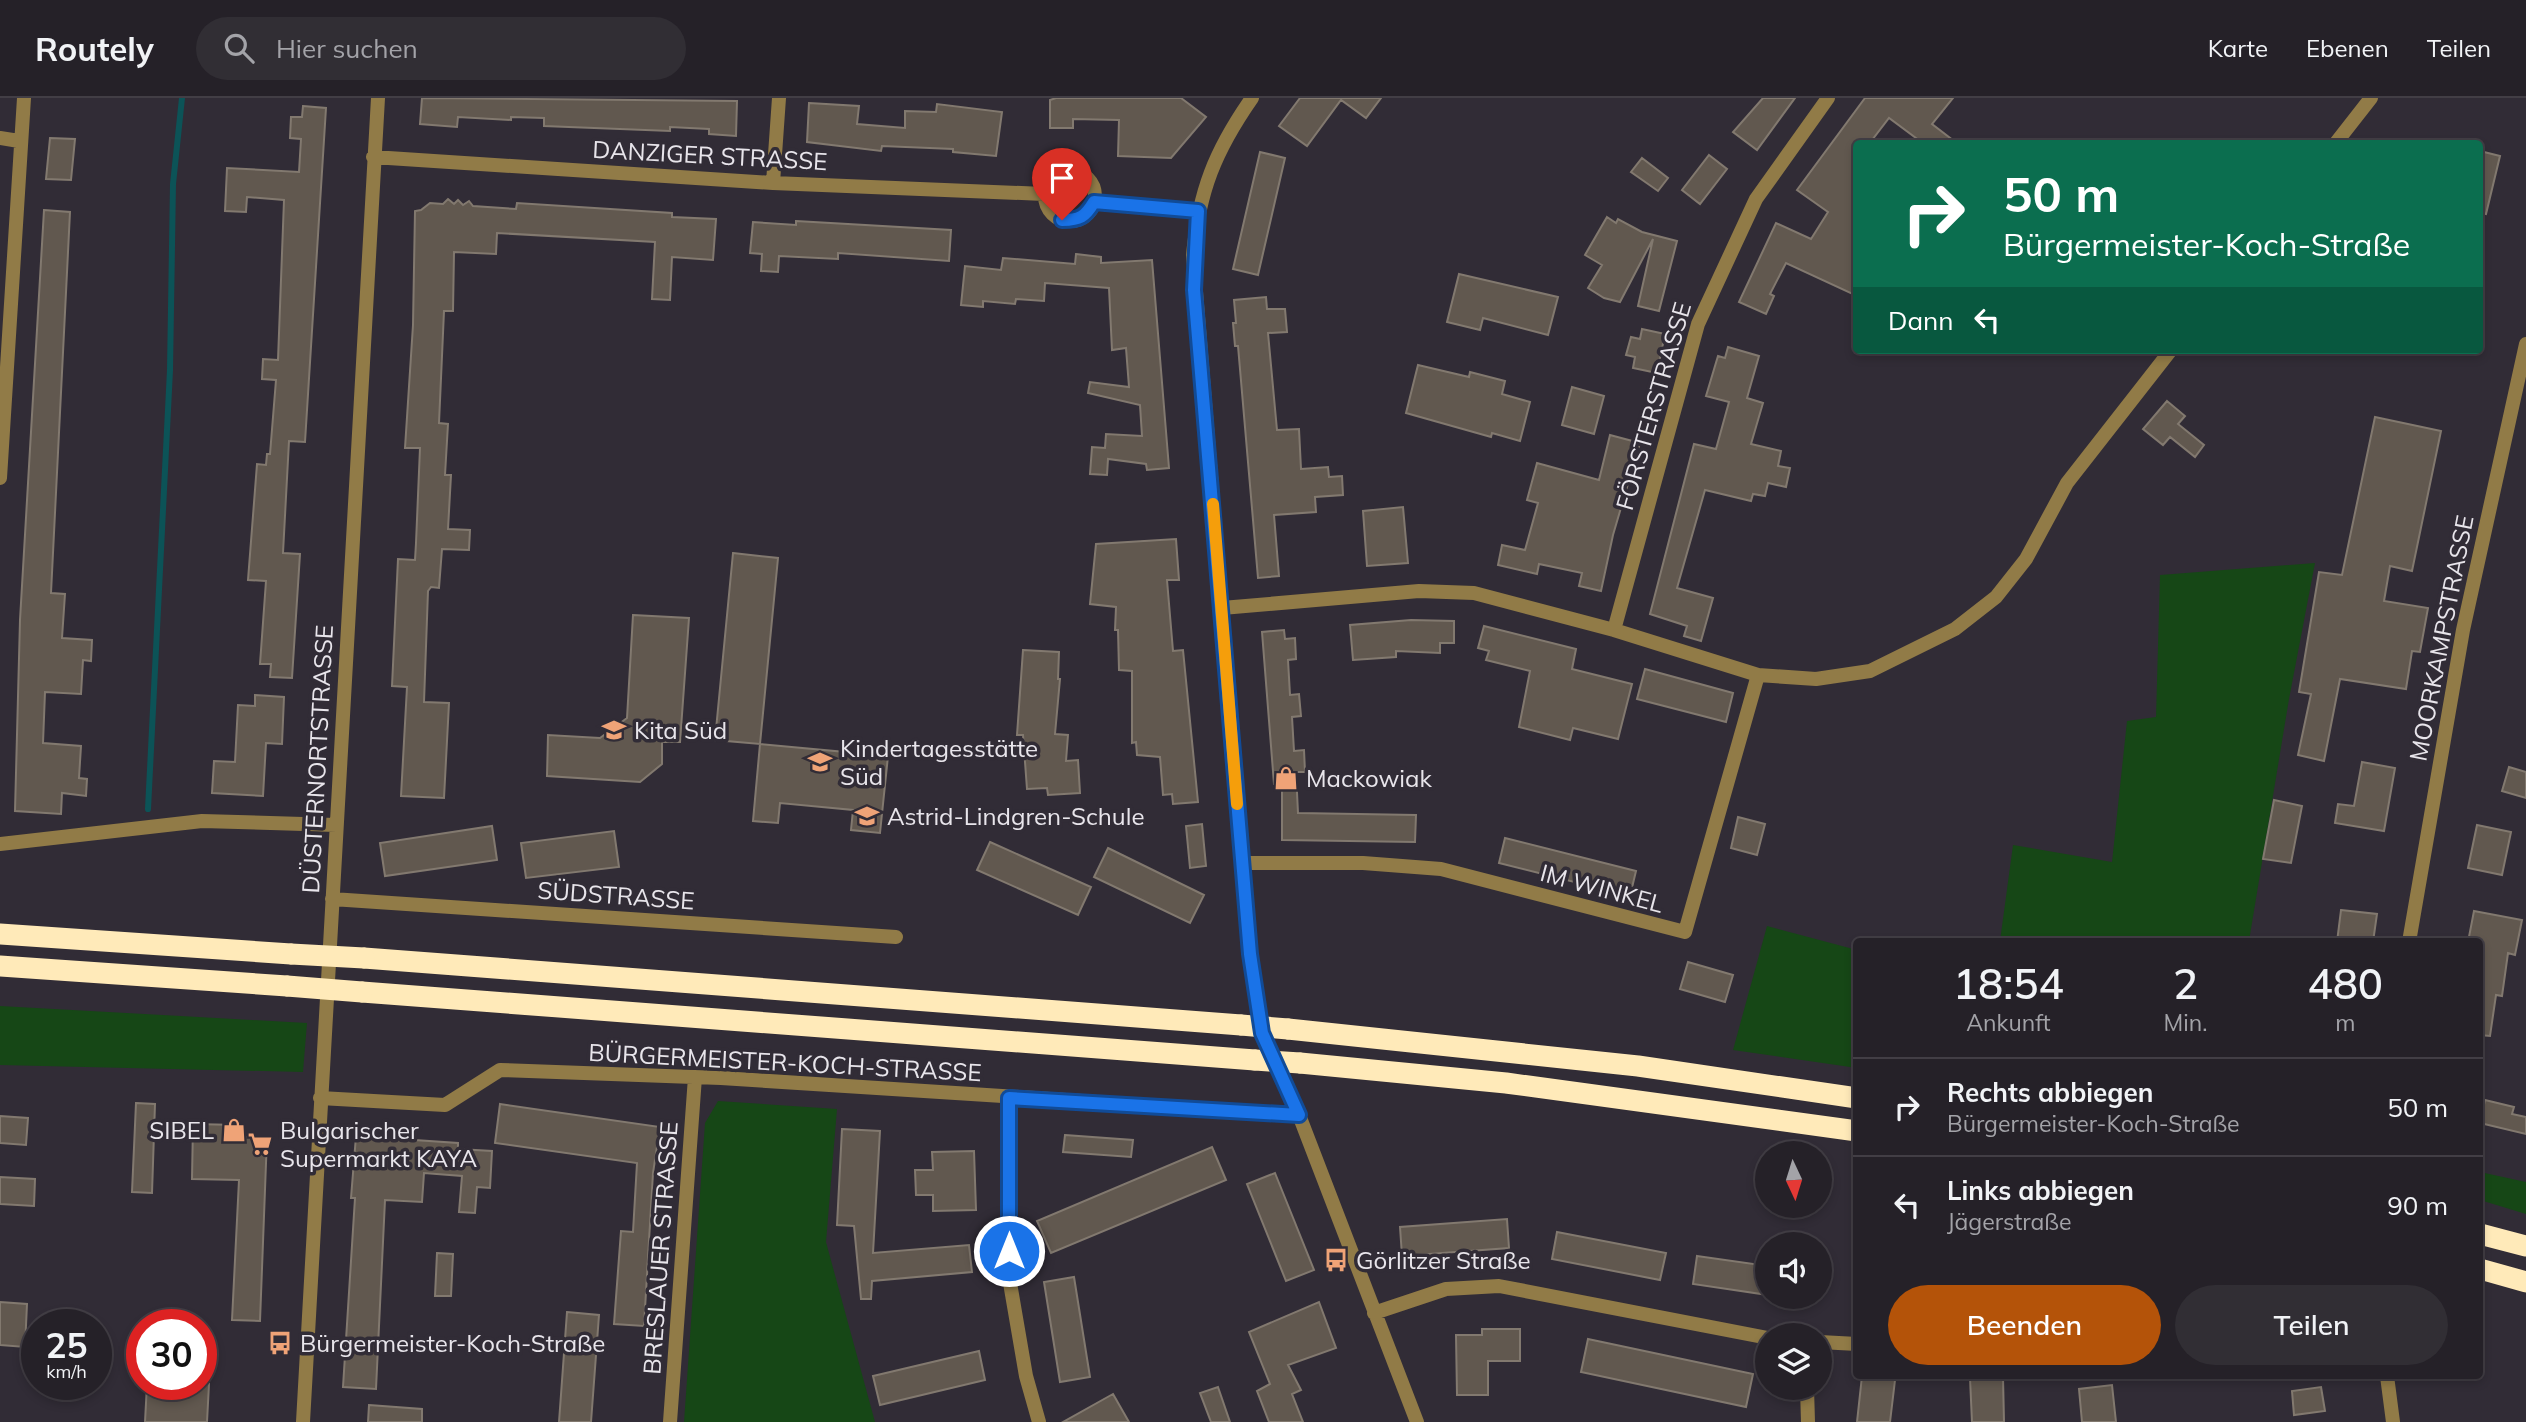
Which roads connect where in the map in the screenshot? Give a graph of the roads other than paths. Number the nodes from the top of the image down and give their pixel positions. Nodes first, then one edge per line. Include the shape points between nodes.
1 (24, 98) edge
2 (378, 98) edge
3 (779, 98) edge
4 (1252, 98) edge
5 (1828, 98) edge
6 (2371, 98) edge
7 (0, 138) edge
8 (2337, 140) edge
9 (19, 141) junction
10 (373, 156) junction
11 (773, 183) junction
12 (1044, 194) junction
13 (1094, 202) junction
14 (1198, 211) junction
15 (2526, 344) edge
16 (2168, 354) edge
17 (3, 364) edge
18 (0, 478) edge
19 (1222, 608) junction
20 (1614, 631) junction
21 (1758, 675) junction
22 (336, 825) junction
23 (0, 844) edge
24 (1242, 863) junction
25 (332, 899) junction
26 (0, 934) edge
27 (896, 937) dead end
28 (2410, 938) edge
29 (0, 967) edge
30 (695, 1077) junction
31 (1853, 1097) edge
32 (320, 1098) junction
33 (1009, 1098) junction
34 (1299, 1115) junction
35 (1853, 1130) edge
36 (2483, 1235) edge
37 (2526, 1246) edge
38 (2483, 1270) edge
39 (2526, 1282) edge
40 (1374, 1314) junction
41 (1755, 1335) edge
42 (1832, 1343) edge
43 (1853, 1344) edge
44 (2388, 1379) edge
45 (1807, 1400) edge
46 (303, 1422) edge
47 (670, 1422) edge
48 (1039, 1422) edge
49 (1417, 1422) edge
50 (1808, 1422) edge
51 (2393, 1422) edge

1 - 9 street
2 - 10 street, DÜSTERNORTSTRASSE
3 - 11 street
4 - 14 street via 1208,175
5 - 20 street, FÖRSTERSTRASSE via 1756,199 1698,324
6 - 8 street
7 - 9 street
9 - 17 street
10 - 11 street, DANZIGER STRASSE
10 - 22 street, DÜSTERNORTSTRASSE
11 - 12 street, DANZIGER STRASSE
12 - 13 street via 1048,210 1062,220 1087,215
12 - 13 street via 1057,174 1071,170 1086,176 1095,190
13 - 14 street
14 - 19 street via 1194,290
15 - 28 street, MOORKAMPSTRASSE via 2463,630
16 - 21 street via 2067,483 2026,559 1986,605 1955,629 1870,671 1816,679
17 - 18 street
19 - 20 street via 1419,591 1474,593
19 - 24 street
20 - 21 street
21 - 24 street, IM WINKEL via 1685,932 1441,869 1363,863
22 - 23 street via 202,821
22 - 25 street, DÜSTERNORTSTRASSE
24 - 34 street via 1262,1033
25 - 27 street, SÜDSTRASSE
25 - 32 street, DÜSTERNORTSTRASSE
26 - 31 highway, bridge via 1289,1028 1638,1066
29 - 35 highway, bridge via 1300,1063 1506,1083
30 - 32 street, BÜRGERMEISTER-KOCH-STRASSE via 500,1070 445,1105
30 - 33 street, BÜRGERMEISTER-KOCH-STRASSE
30 - 47 street, BRESLAUER STRASSE
32 - 46 street, DÜSTERNORTSTRASSE
33 - 34 street, BÜRGERMEISTER-KOCH-STRASSE
33 - 48 street via 1009,1277
34 - 40 street
36 - 37 highway
38 - 39 highway
40 - 41 street via 1446,1289 1499,1286
40 - 49 street
42 - 43 street
44 - 51 street
45 - 50 street

